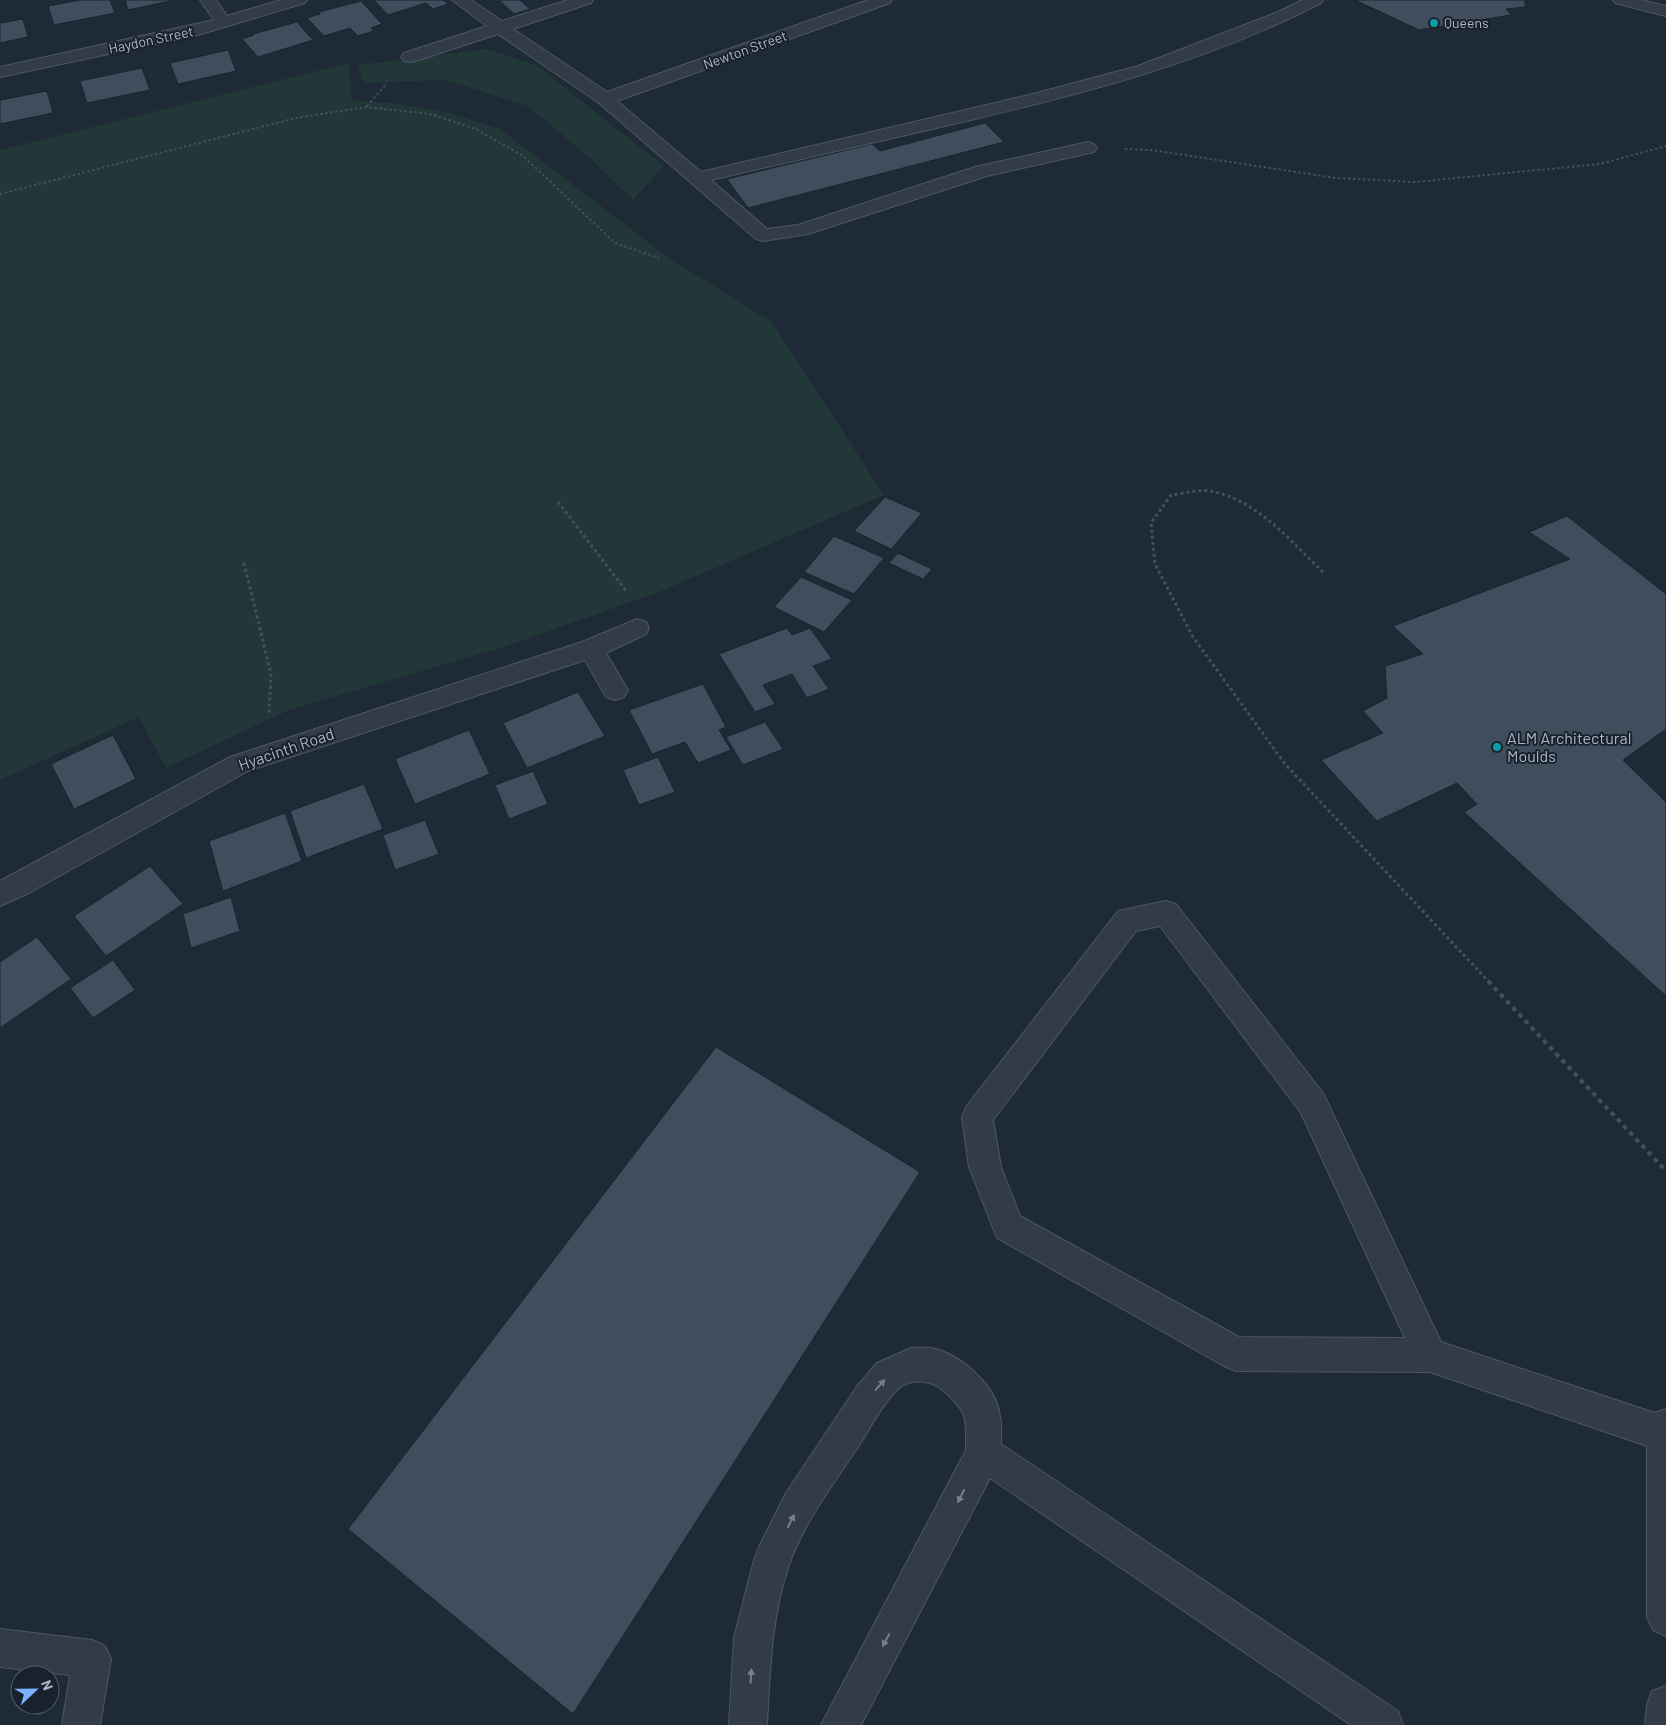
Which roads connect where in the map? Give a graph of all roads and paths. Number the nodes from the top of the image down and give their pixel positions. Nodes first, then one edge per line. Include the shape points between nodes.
1 (208, 0) edge
2 (299, 0) edge
3 (460, 0) edge
4 (585, 0) edge
5 (884, 0) edge
6 (1315, 0) edge
7 (1621, 0) edge
8 (1666, 11) edge
9 (224, 23) junction
10 (500, 28) junction
11 (410, 57) dead end
12 (0, 72) edge
13 (606, 99) junction
14 (1666, 146) edge
15 (1088, 148) joint
16 (696, 178) junction
17 (0, 194) edge
18 (659, 258) dead end
19 (558, 502) dead end
20 (244, 563) dead end
21 (1323, 572) dead end
22 (638, 628) joint
23 (591, 649) junction
24 (615, 690) dead end
25 (266, 755) junction
26 (0, 894) edge
27 (1666, 1171) edge
28 (1430, 1355) junction
29 (1665, 1430) edge
30 (984, 1453) junction
31 (1666, 1617) edge
32 (0, 1648) edge
33 (1666, 1705) edge
34 (81, 1725) edge
35 (748, 1725) edge
36 (840, 1725) edge
37 (1384, 1725) edge
38 (1664, 1725) edge

1 - 9 street
2 - 9 street, Haydon Street
3 - 10 street
4 - 10 street
5 - 13 street, Newton Street
6 - 16 street via 1284,16 1144,70 1036,99
7 - 8 street
9 - 12 street, Haydon Street
10 - 11 street
10 - 13 street
13 - 16 street
14 - 15 path via 1600,164 1415,182 1336,178 1151,150
15 - 16 street via 982,171 801,230 763,235
17 - 18 path via 296,118 366,107 430,114 476,130 523,156 615,243
19 - 22 path via 630,597
20 - 25 path via 271,674
21 - 27 path via 1268,521 1239,501 1208,491 1171,495 1151,523 1155,564 1193,638 1284,764
22 - 23 street, Hyacinth Road
23 - 24 street
23 - 25 street, Hyacinth Road
25 - 26 street, Hyacinth Road via 239,764
28 - 28 street via 1312,1104 1166,913 1128,920 977,1117 985,1167 1008,1227 1236,1354
28 - 29 street
29 - 31 street
35 -> 30 street via 753,1638 772,1560 799,1506 870,1397 889,1376 910,1365 930,1365 951,1374 972,1392 983,1415
30 -> 36 street
30 - 37 street
32 - 34 street via 92,1659
33 - 38 street

